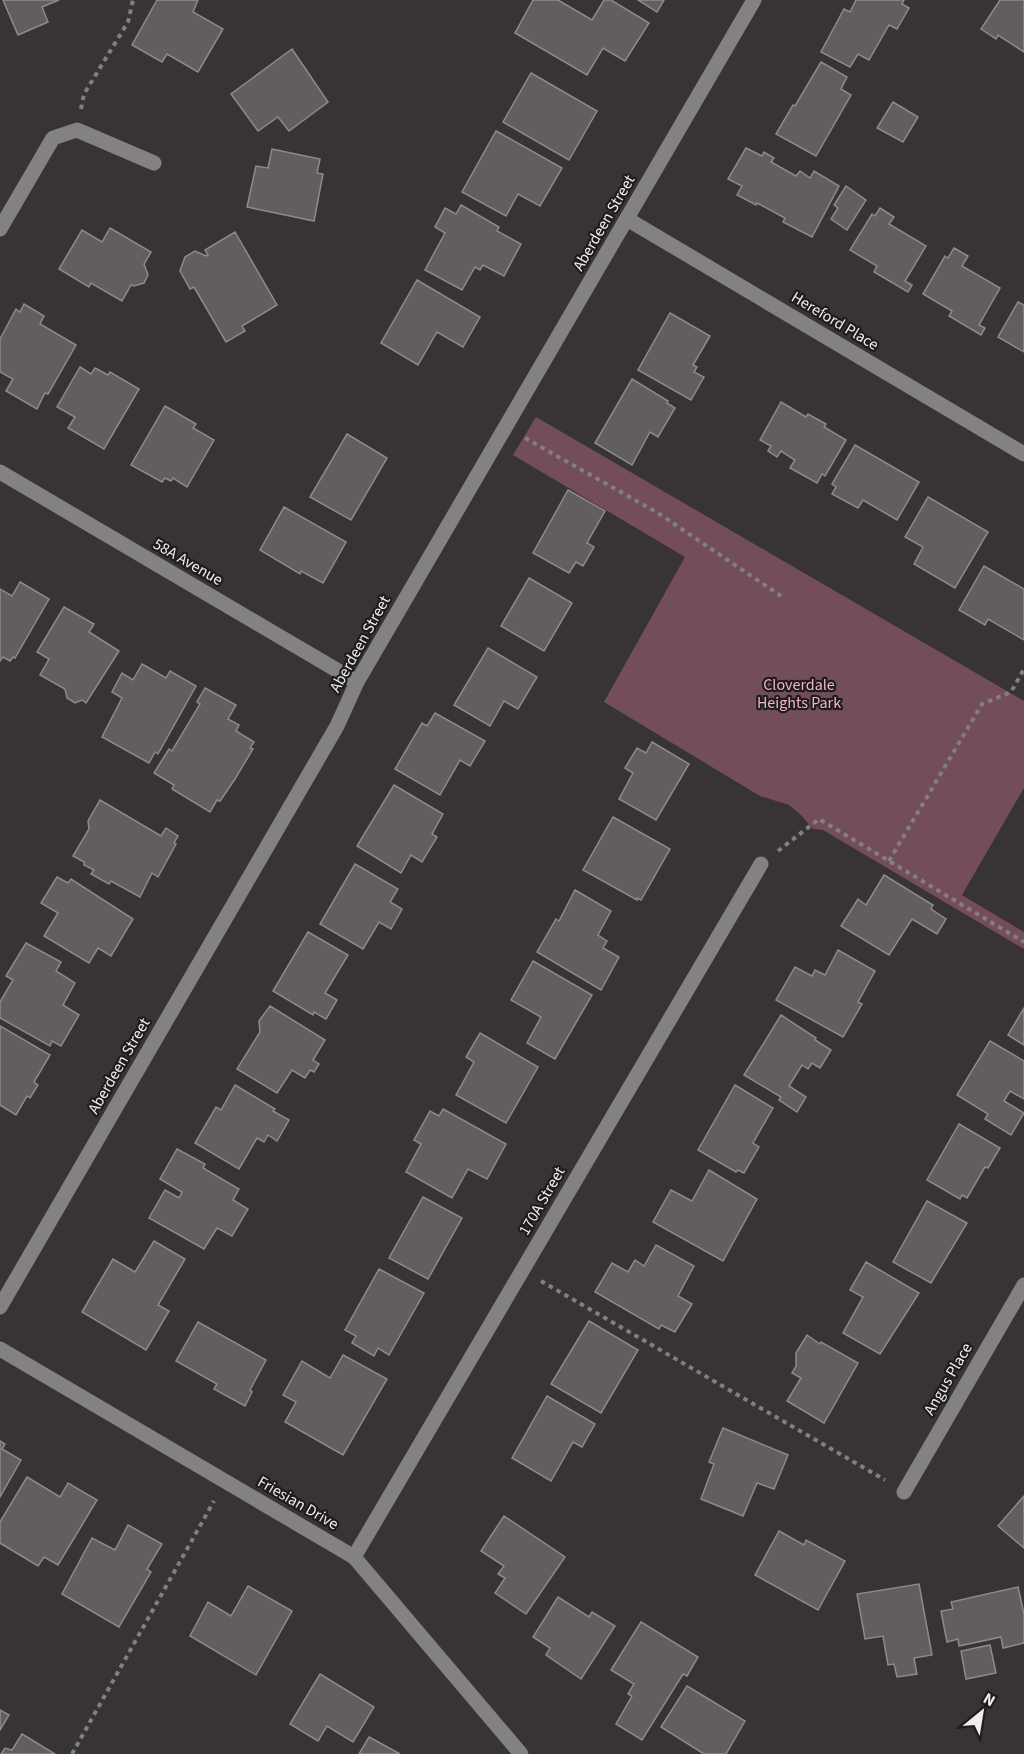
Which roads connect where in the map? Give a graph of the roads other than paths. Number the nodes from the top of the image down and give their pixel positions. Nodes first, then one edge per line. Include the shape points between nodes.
1 (754, 0) edge
2 (154, 163) dead end
3 (627, 219) junction
4 (0, 229) edge
5 (1024, 454) edge
6 (0, 472) edge
7 (357, 682) junction
8 (761, 864) road end
9 (1024, 1285) edge
10 (0, 1307) edge
11 (0, 1349) edge
12 (904, 1492) road end
13 (354, 1557) junction
14 (521, 1754) edge

1 - 3 street, Aberdeen Street
2 - 4 street via 77,130 53,138
3 - 5 street, Hereford Place
3 - 7 street, Aberdeen Street
6 - 7 street, 58A Avenue
7 - 10 street, Aberdeen Street via 337,726
8 - 13 street, 170A Street
9 - 12 street, Angus Place
11 - 13 street, Friesian Drive
13 - 14 street, Friesian Drive

